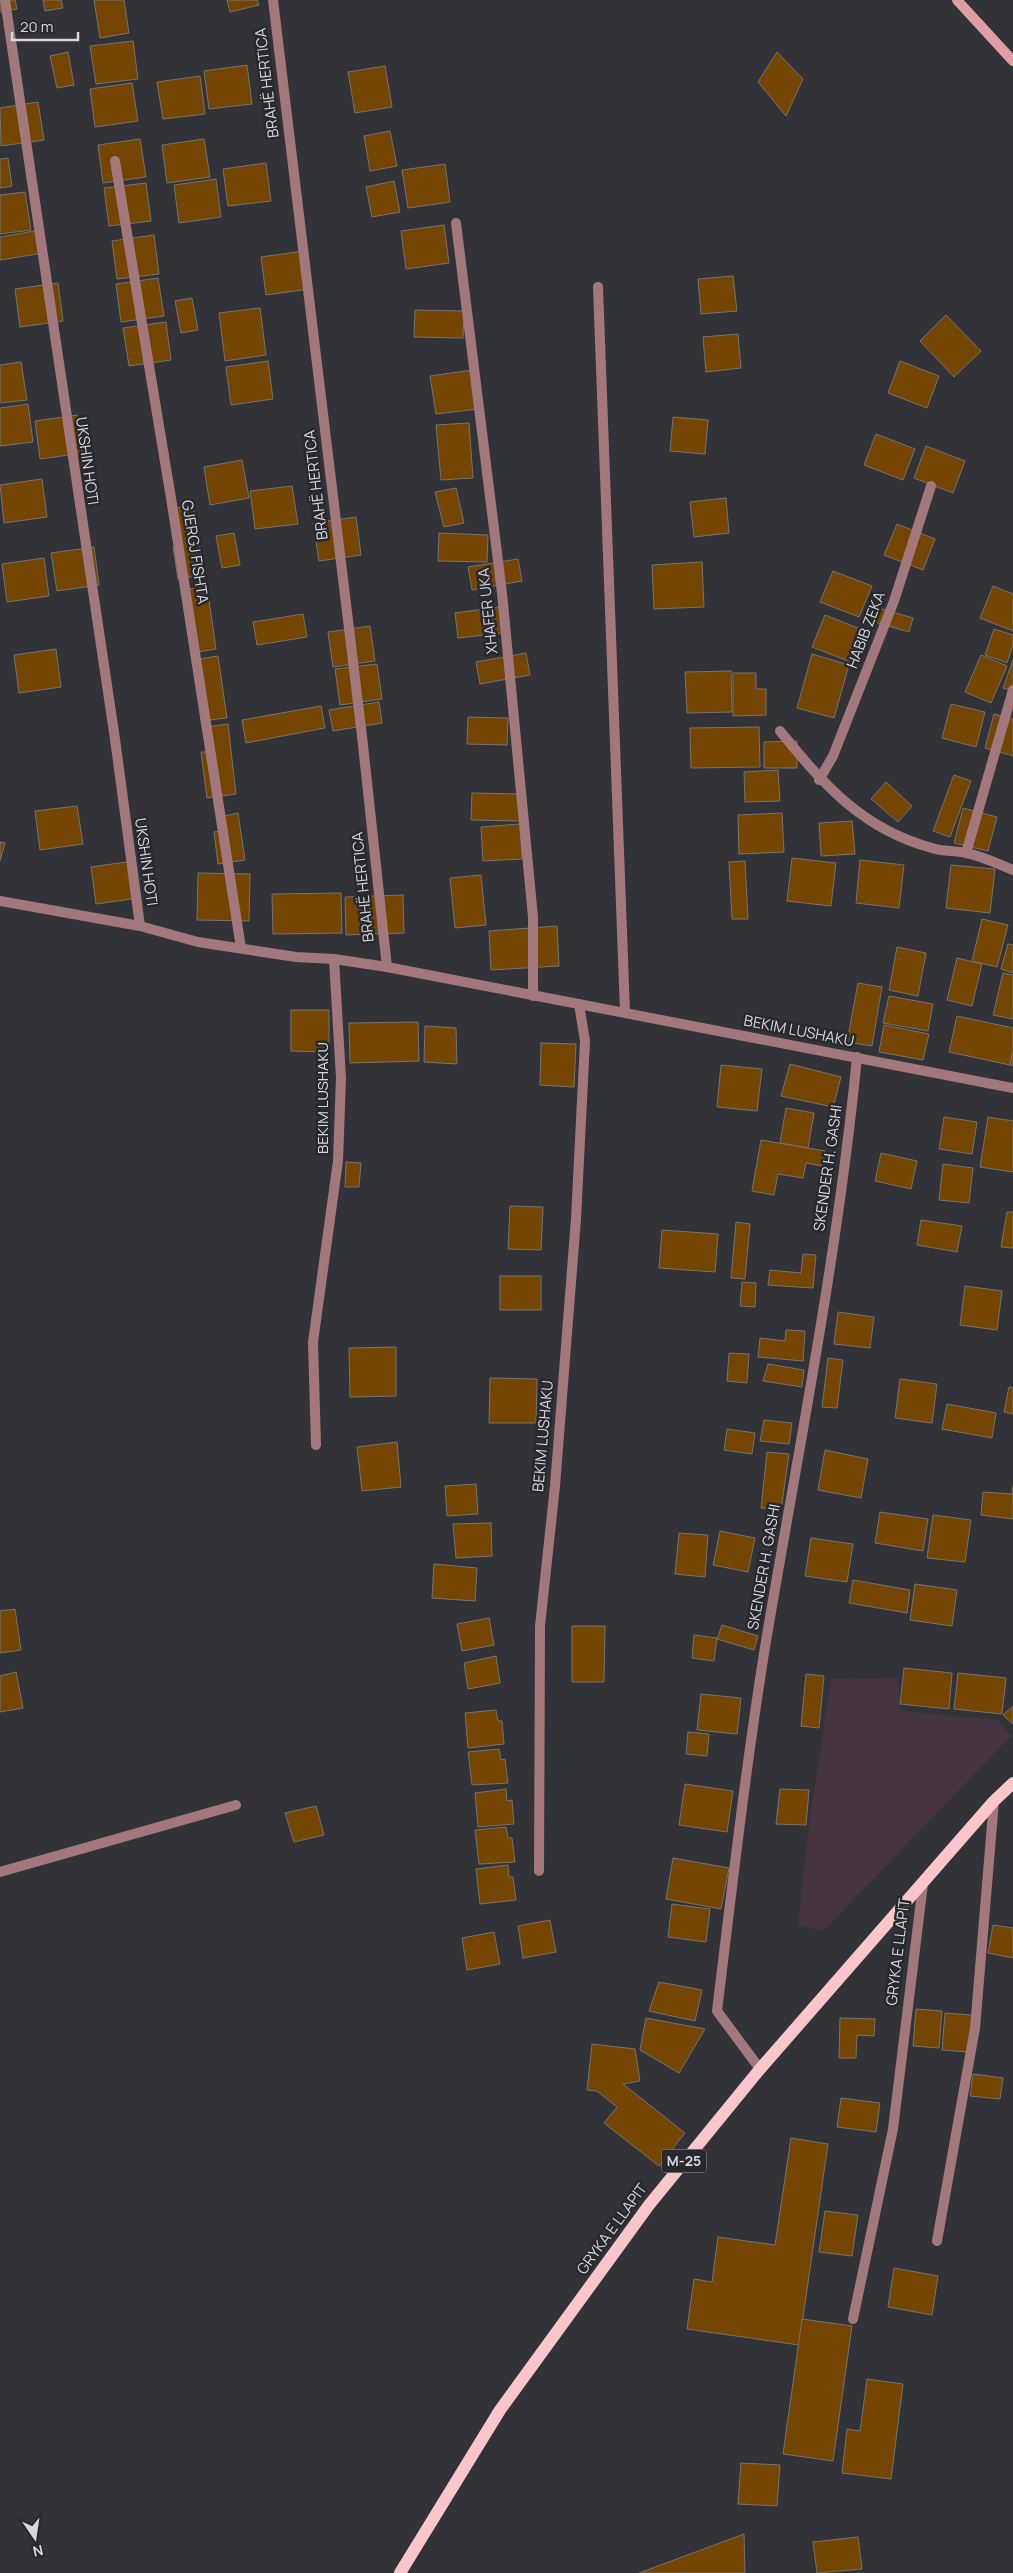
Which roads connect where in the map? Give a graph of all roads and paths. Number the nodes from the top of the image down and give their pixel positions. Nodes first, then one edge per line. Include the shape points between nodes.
1 (5, 0) edge
2 (273, 0) edge
3 (956, 0) edge
4 (1013, 61) edge
5 (115, 161) dead end
6 (456, 223) dead end
7 (598, 287) dead end
8 (931, 486) dead end
9 (1013, 690) edge
10 (780, 731) dead end
11 (819, 780) junction
12 (966, 853) junction
13 (1013, 870) edge
14 (0, 900) edge
15 (140, 926) junction
16 (241, 948) junction
17 (334, 959) junction
18 (387, 968) junction
19 (533, 996) junction
20 (579, 1004) junction
21 (625, 1012) junction
22 (857, 1057) junction
23 (1013, 1088) edge
24 (316, 1445) dead end
25 (1013, 1783) edge
26 (994, 1801) junction
27 (236, 1805) dead end
28 (539, 1871) dead end
29 (0, 1872) edge
30 (923, 1884) junction
31 (760, 2069) junction
32 (937, 2242) dead end
33 (853, 2319) dead end
34 (400, 2573) edge

1 - 15 street, UKSHIN HOTI
2 - 18 street, BRAHË HERTICA via 360,716
3 - 4 main road
5 - 16 street, GJERGJ FISHTA
6 - 19 street, XHAFER UKA via 502,593 533,917
7 - 21 street
8 - 11 street, HABIB ZEKA via 894,601 833,756
9 - 12 street
10 - 11 street
11 - 12 street via 878,827 932,849
12 - 13 street
14 - 15 street, BEKIM LUSHAKU
15 - 16 street, BEKIM LUSHAKU via 198,942
16 - 17 street, BEKIM LUSHAKU via 296,958
17 - 18 street, BEKIM LUSHAKU
17 - 24 street, BEKIM LUSHAKU via 341,1078 338,1143 313,1342
18 - 19 street, BEKIM LUSHAKU
19 - 20 street, BEKIM LUSHAKU
20 - 21 street, BEKIM LUSHAKU
20 - 28 street, BEKIM LUSHAKU via 586,1041 576,1219 555,1486 540,1626
21 - 22 street, BEKIM LUSHAKU
22 - 23 street, BEKIM LUSHAKU
22 - 31 street, SKENDER H. GASHI via 825,1299 764,1653 717,2011
25 - 26 main road, GRYKA E LLAPIT / M-25
26 - 30 main road, GRYKA E LLAPIT / M-25
26 - 32 street via 975,2028
27 - 29 street
30 - 31 main road, GRYKA E LLAPIT / M-25
30 - 33 street, GRYKA E LLAPIT via 893,2129
31 - 34 main road, GRYKA E LLAPIT / M-25 via 648,2205 500,2410

